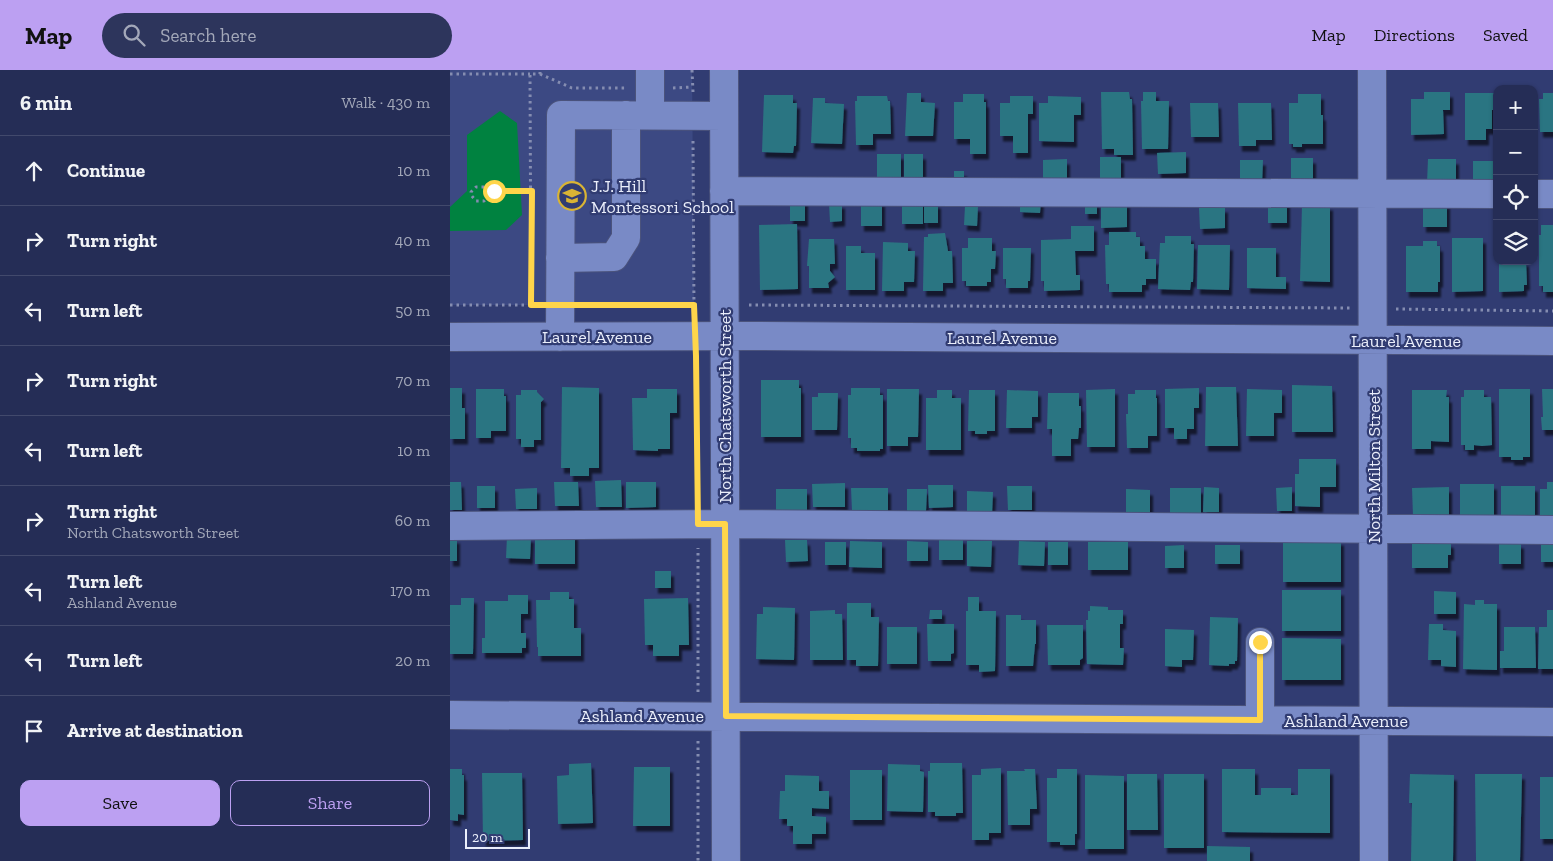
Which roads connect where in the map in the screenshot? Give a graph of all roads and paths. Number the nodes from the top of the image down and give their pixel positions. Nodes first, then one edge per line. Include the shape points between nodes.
1 (692, 70) edge
2 (724, 70) edge
3 (1372, 70) edge
4 (540, 72) edge
5 (450, 74) edge
6 (530, 74) junction
7 (650, 79) edge
8 (692, 88) junction
9 (638, 116) junction
10 (724, 116) junction
11 (693, 117) junction
12 (494, 191) junction
13 (532, 191) junction
14 (724, 191) junction
15 (1372, 193) junction
16 (1493, 194) edge
17 (1538, 194) edge
18 (1553, 194) edge
19 (560, 258) junction
20 (724, 304) junction
21 (450, 305) edge
22 (531, 305) junction
23 (694, 305) junction
24 (560, 306) junction
25 (1374, 308) junction
26 (1553, 311) edge
27 (696, 336) junction
28 (724, 336) junction
29 (560, 337) junction
30 (450, 338) edge
31 (1374, 340) junction
32 (1553, 342) edge
33 (698, 524) junction
34 (725, 524) junction
35 (450, 526) edge
36 (1374, 529) junction
37 (1553, 530) edge
38 (1260, 642) dead end
39 (450, 715) edge
40 (698, 716) junction
41 (726, 716) junction
42 (1260, 720) junction
43 (1373, 721) junction
44 (1553, 722) edge
45 (698, 861) edge
46 (726, 861) edge
47 (1374, 861) edge

1 - 8 path
2 - 10 street, North Chatsworth Street
3 - 15 street, North Milton Street
4 - 6 path
4 - 7 path via 572,88
5 - 6 path
6 - 13 path
7 - 8 path
7 - 9 street
8 - 11 path
9 - 11 street
9 - 19 street via 626,238 614,257
9 - 19 street via 561,115
10 - 11 street
10 - 14 street, North Chatsworth Street
11 - 23 path
12 - 12 path via 484,201 476,201 471,195 476,187
12 - 13 path
13 - 22 path
14 - 15 street
14 - 20 street, North Chatsworth Street
15 - 16 street
15 - 25 street, North Milton Street
17 - 18 street
19 - 24 street
20 - 23 path
20 - 25 path
20 - 28 street, North Chatsworth Street
21 - 22 path
22 - 24 path
23 - 24 path
23 - 27 path
24 - 29 street
25 - 26 path
25 - 31 street, North Milton Street
27 - 28 street, Laurel Avenue
27 - 29 street, Laurel Avenue
27 - 33 path
28 - 31 street, Laurel Avenue
28 - 34 street, North Chatsworth Street
29 - 30 street, Laurel Avenue
31 - 32 street, Laurel Avenue
31 - 36 street, North Milton Street
33 - 34 street
33 - 35 street
33 - 40 path
34 - 36 street
34 - 41 street, North Chatsworth Street
36 - 37 street
36 - 43 street, North Milton Street
38 - 42 street
39 - 40 street, Ashland Avenue
40 - 41 street, Ashland Avenue
40 - 45 path
41 - 42 street, Ashland Avenue
41 - 46 street, North Chatsworth Street
42 - 43 street, Ashland Avenue
43 - 44 street, Ashland Avenue
43 - 47 street, North Milton Street

